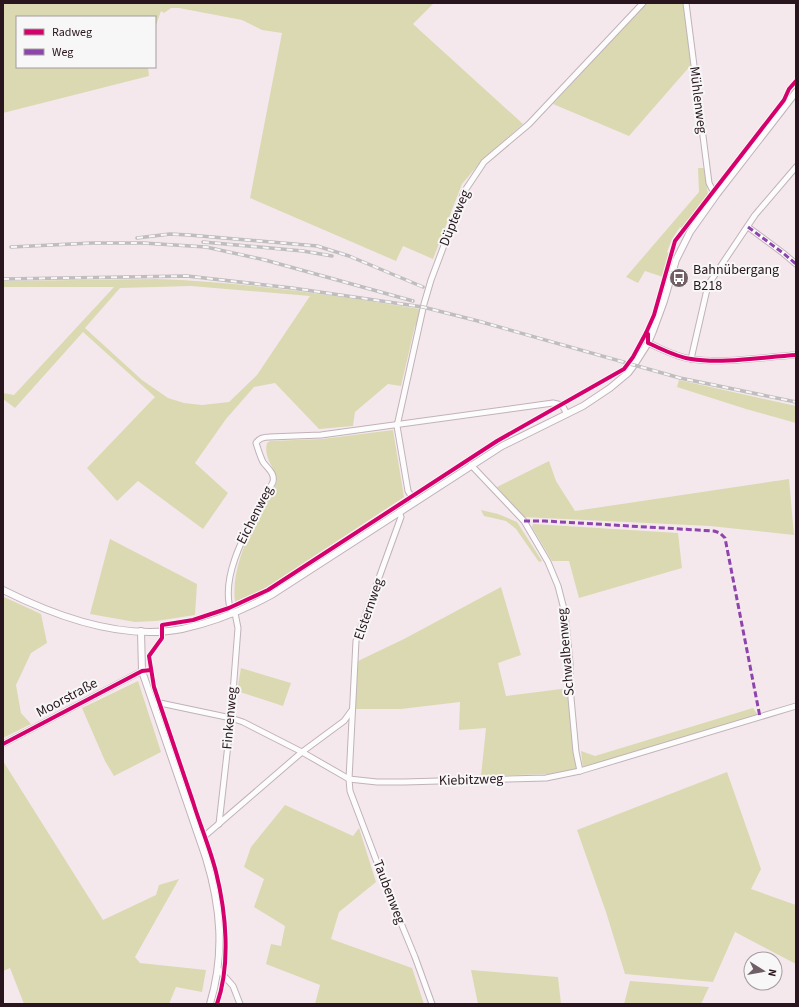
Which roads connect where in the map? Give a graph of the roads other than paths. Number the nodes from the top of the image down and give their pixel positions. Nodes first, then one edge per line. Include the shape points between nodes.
1 (643, 3) edge
2 (686, 3) edge
3 (796, 92) edge
4 (796, 167) edge
5 (717, 194) junction
6 (748, 228) junction
7 (796, 264) edge
8 (648, 343) junction
9 (796, 355) edge
10 (691, 359) junction
11 (567, 414) junction
12 (397, 426) junction
13 (471, 465) junction
14 (415, 502) junction
15 (400, 512) junction
16 (3, 590) edge
17 (234, 614) junction
18 (141, 631) junction
19 (142, 671) junction
20 (153, 704) junction
21 (796, 706) edge
22 (353, 709) junction
23 (231, 718) junction
24 (3, 744) edge
25 (302, 752) junction
26 (580, 771) junction
27 (349, 779) junction
28 (219, 824) junction
29 (200, 840) junction
30 (218, 969) junction
31 (210, 1004) edge
32 (240, 1004) edge
33 (432, 1004) edge

1 - 12 street, Düpteweg via 529,124 484,162 464,192 423,307
2 - 5 street, Mühlenweg via 709,183
3 - 5 street
4 - 6 street
5 - 8 street via 682,245
6 - 7 street
6 - 10 street via 708,285
8 - 10 street
8 - 11 street via 634,365 623,376 601,394
9 - 10 street via 722,360
11 - 12 street, Eichenweg via 562,405 553,403
11 - 13 street via 513,440
12 - 14 street via 408,491
12 - 17 street, Eichenweg via 258,439 257,448 274,478 237,550 228,592 229,606
13 - 14 street
13 - 26 street, Schwalbenweg via 524,521 548,562 558,586 565,613 571,706
14 - 15 street
15 - 17 street via 273,594
15 - 22 street, Elsternweg via 401,517 356,641
16 - 18 street via 48,611 79,621
17 - 18 street via 181,629
17 - 23 street, Finkenweg via 238,628
18 - 19 street
19 - 20 street
19 - 24 street, Moorstraße
20 - 23 street, Kiebitzweg via 160,703
20 - 29 street
21 - 26 street, Kiebitzweg
22 - 25 street via 344,721
22 - 27 street, Elsternweg
23 - 25 street, Kiebitzweg
23 - 28 street, Finkenweg
25 - 27 street, Kiebitzweg
25 - 28 street
26 - 27 street, Kiebitzweg via 538,778 404,782
27 - 33 street, Taubenweg via 350,792
28 - 29 street
29 - 30 street via 218,910
30 - 31 street
30 - 32 street via 233,986

